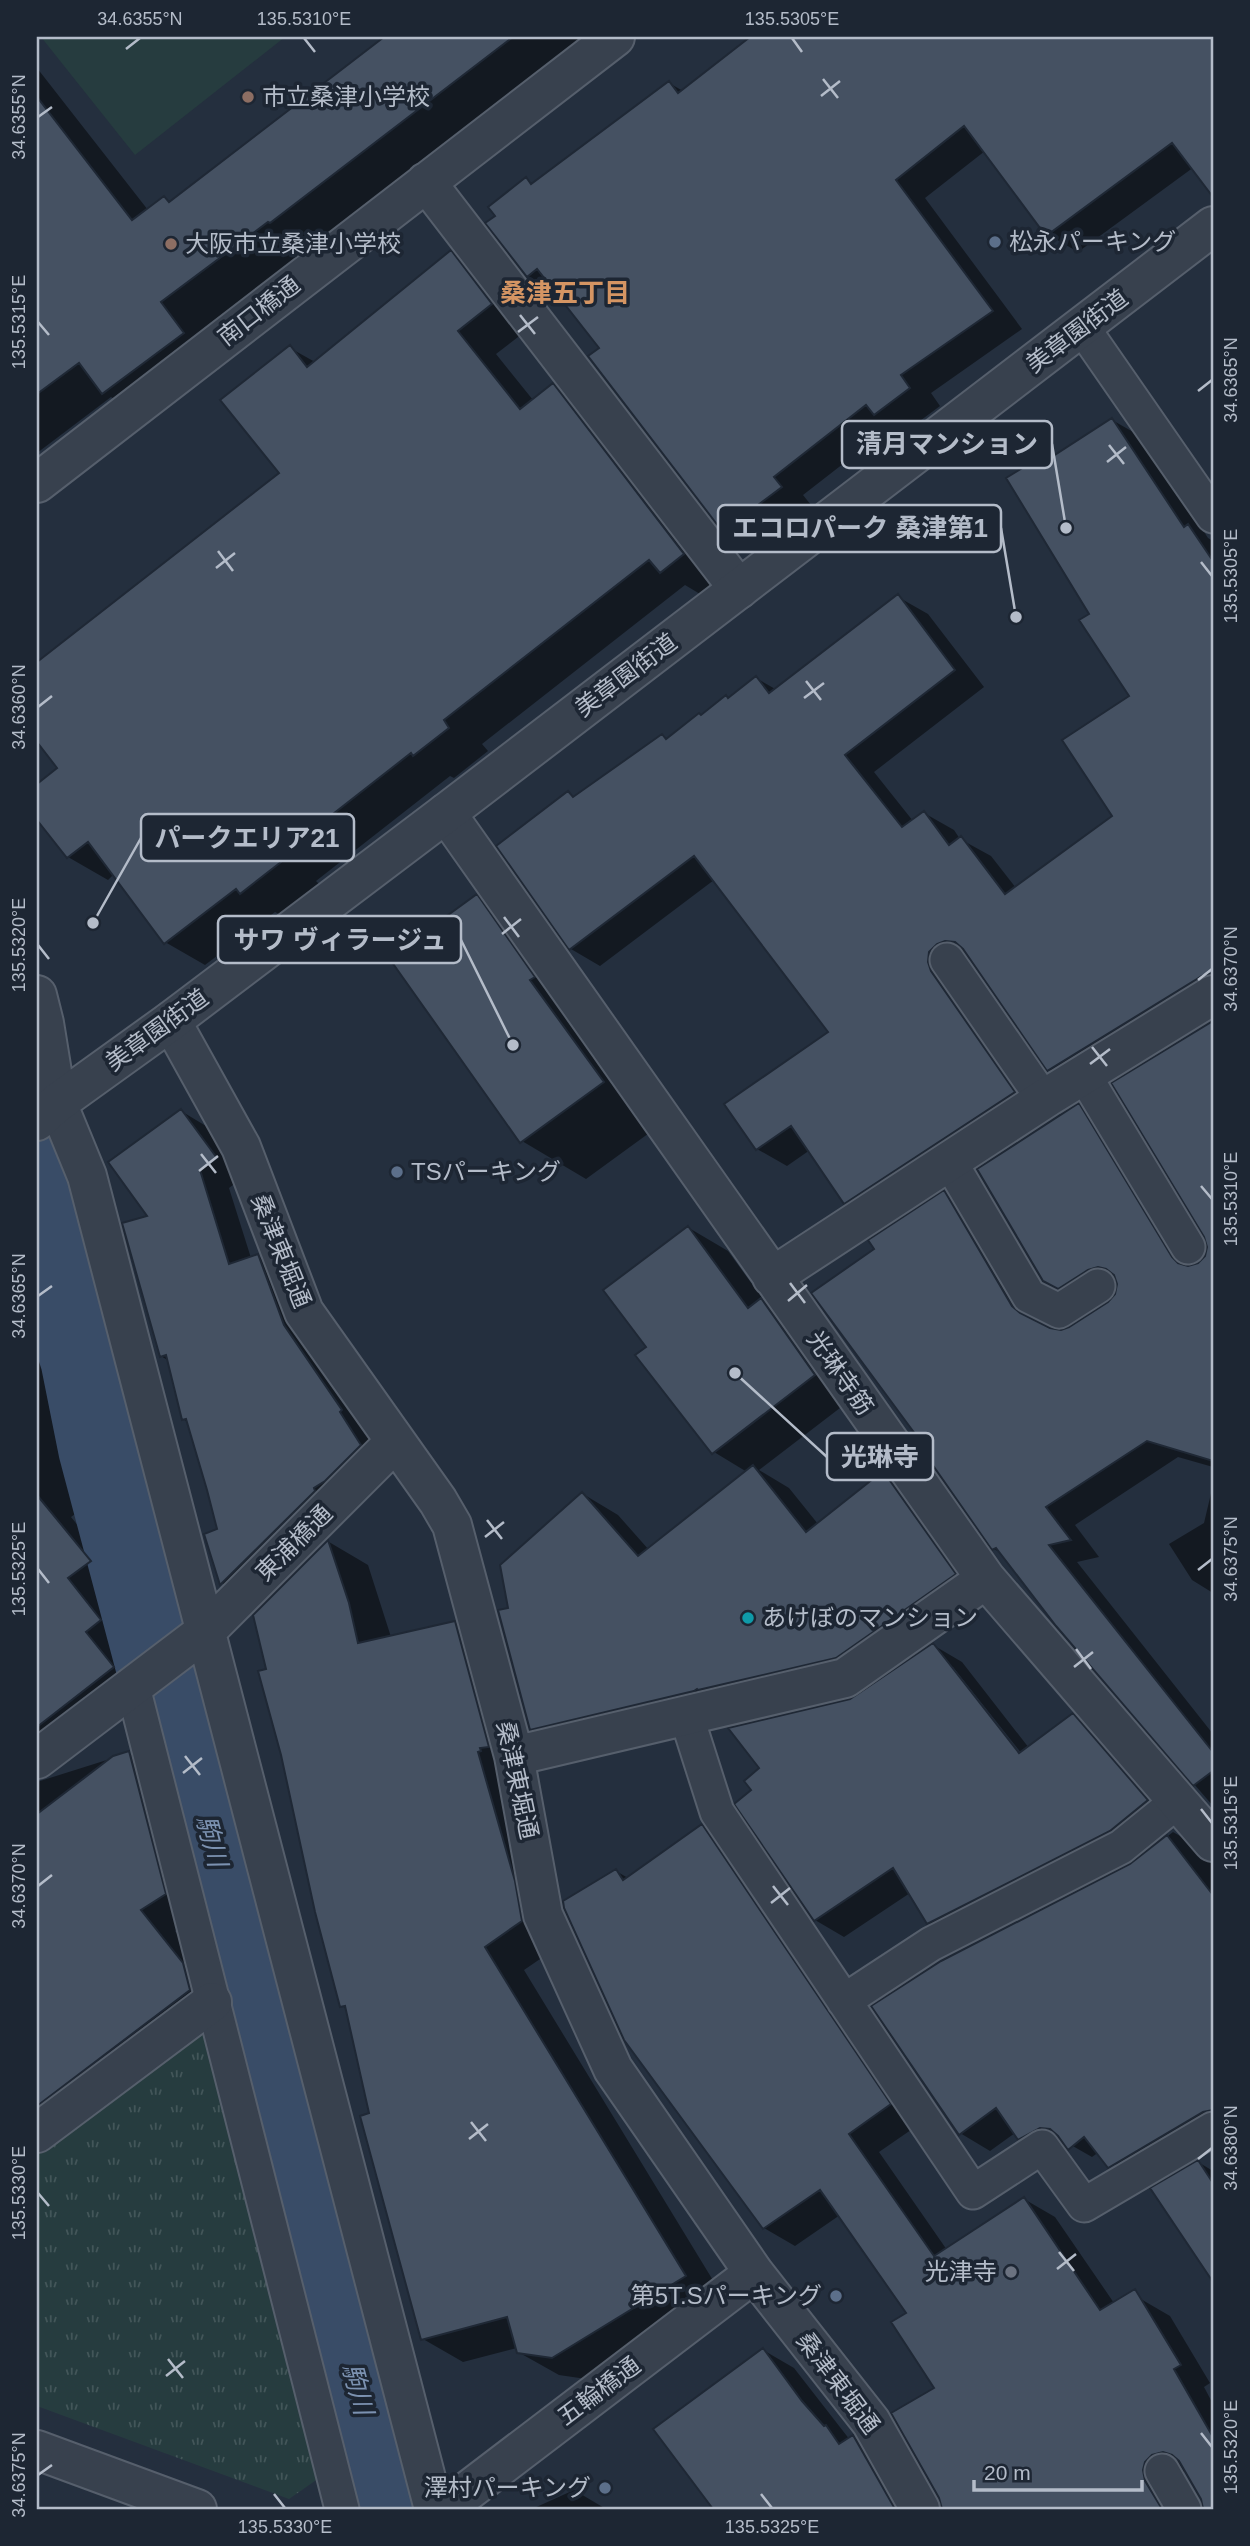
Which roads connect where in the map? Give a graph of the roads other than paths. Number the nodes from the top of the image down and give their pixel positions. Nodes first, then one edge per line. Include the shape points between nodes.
1 (615, 37) edge
2 (426, 182) junction
3 (1213, 226) edge
4 (1082, 327) junction
5 (37, 483) edge
6 (1213, 516) edge
7 (739, 589) junction
8 (446, 813) junction
9 (947, 960) dead end
10 (37, 995) edge
11 (1213, 995) edge
12 (171, 1021) junction
13 (1084, 1075) junction
14 (1044, 1100) junction
15 (43, 1115) edge
16 (950, 1162) junction
17 (1188, 1247) dead end
18 (772, 1277) junction
19 (1098, 1286) dead end
20 (395, 1442) junction
21 (986, 1579) junction
22 (199, 1636) junction
23 (139, 1683) junction
24 (686, 1715) junction
25 (514, 1756) junction
26 (37, 1759) edge
27 (1200, 1816) edge
28 (844, 2001) junction
29 (212, 2002) junction
30 (1213, 2129) edge
31 (37, 2133) edge
32 (754, 2273) junction
33 (37, 2450) edge
34 (1162, 2472) dead end
35 (197, 2509) edge
36 (342, 2509) edge
37 (434, 2509) edge
38 (443, 2509) edge
39 (920, 2509) edge
40 (1184, 2509) edge

1 - 2 street, 南口橋通
2 - 5 street, 南口橋通
2 - 7 street
3 - 4 street, 美章園街道
4 - 6 lane
4 - 7 street, 美章園街道
7 - 8 street, 美章園街道
8 - 12 street, 美章園街道
8 - 18 street, 光琳寺筋
9 - 14 lane
10 - 15 street via 44,1023
11 - 13 street
12 - 15 street, 美章園街道
12 - 20 street, 桑津東堀通 via 241,1147 304,1312
13 - 14 street
13 - 17 lane
14 - 16 street
15 - 22 street via 87,1176
16 - 18 street
16 - 19 lane via 1029,1296 1059,1311
18 - 21 street, 光琳寺筋
20 - 22 street, 東浦橋通
20 - 25 street, 桑津東堀通 via 452,1525
21 - 24 street via 845,1678
21 - 27 street, 光琳寺筋
22 - 23 street, 東浦橋通
22 - 37 street
23 - 26 street
23 - 29 lane
24 - 25 street
24 - 28 lane via 717,1812
25 - 32 street, 桑津東堀通 via 543,1915 613,2069
27 - 28 lane via 1121,1847 931,1944
28 - 30 lane via 973,2192 1042,2147 1084,2205
29 - 31 street
29 - 36 lane
32 - 38 street, 五輪橋通
32 - 39 street, 桑津東堀通 via 871,2422
33 - 35 street
34 - 40 lane

